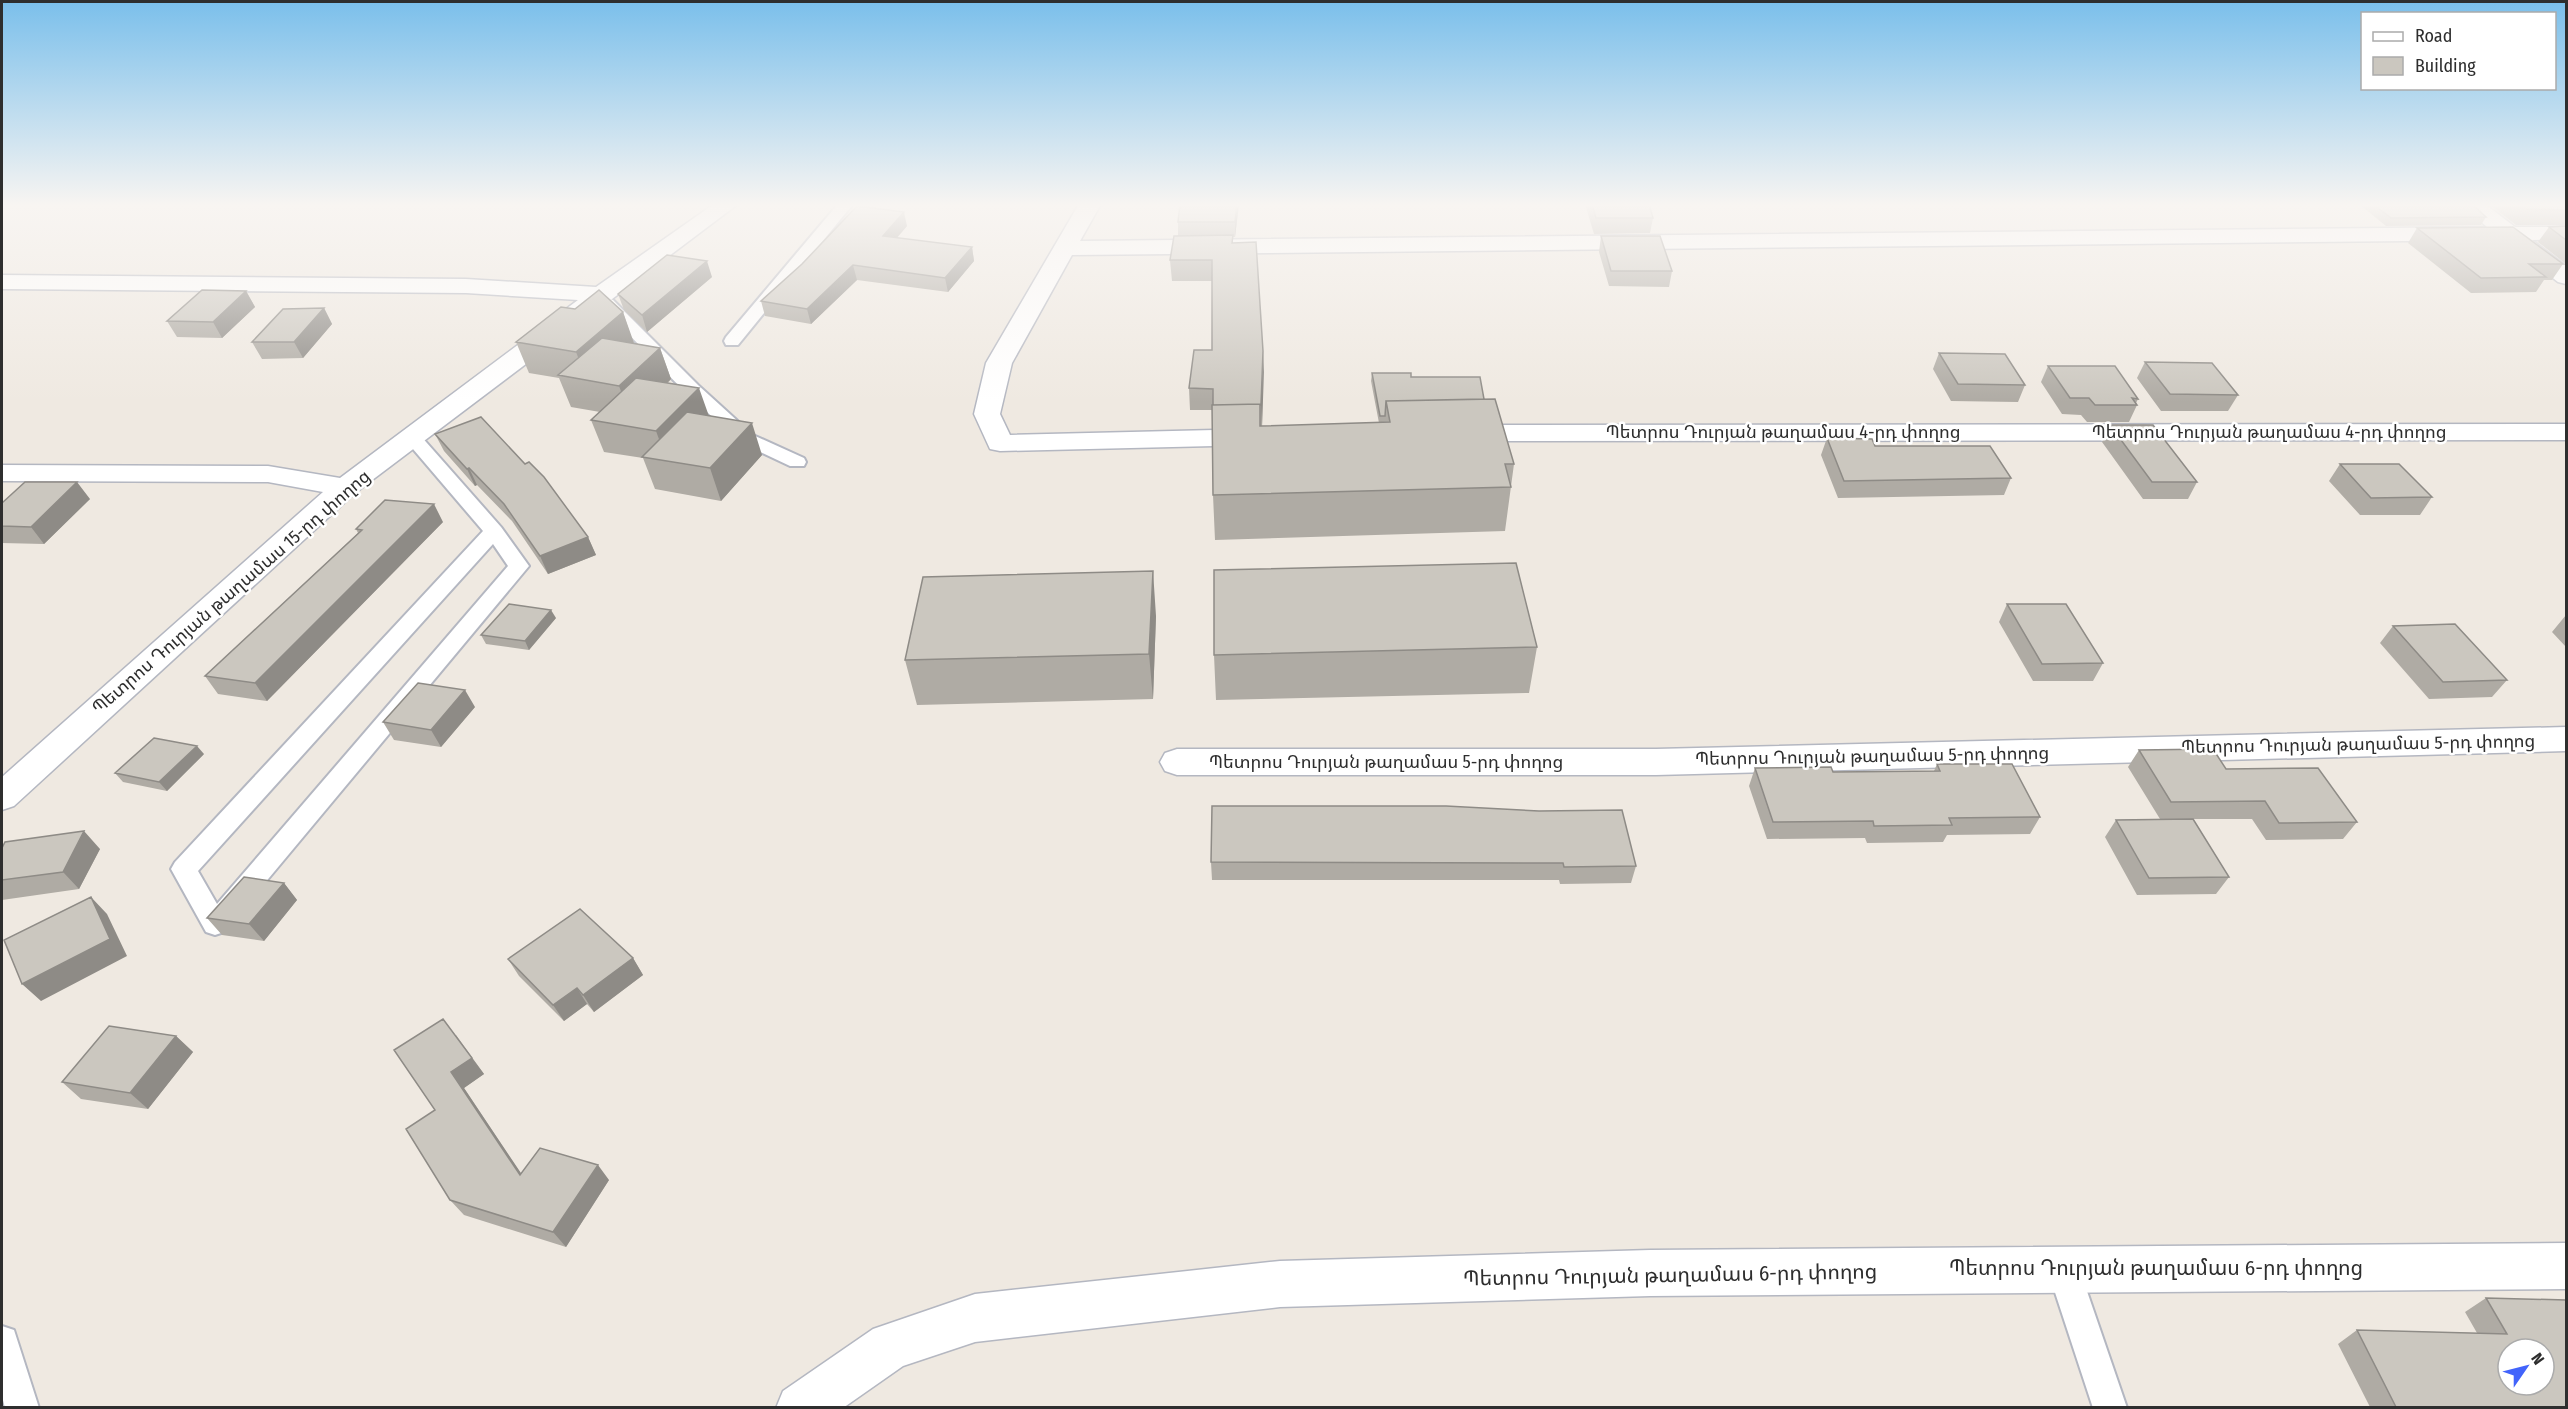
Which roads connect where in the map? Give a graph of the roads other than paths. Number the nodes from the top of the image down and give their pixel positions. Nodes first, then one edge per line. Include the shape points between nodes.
1 (635, 270) edge
2 (791, 270) edge
3 (1053, 270) edge
4 (2, 282) edge
5 (601, 294) junction
6 (732, 341) dead end
7 (2566, 432) edge
8 (1434, 434) edge
9 (1281, 437) edge
10 (413, 438) junction
11 (797, 462) dead end
12 (2, 473) edge
13 (345, 487) junction
14 (494, 531) junction
15 (2566, 739) edge
16 (1177, 762) dead end
17 (2, 797) edge
18 (2566, 1266) edge
19 (2063, 1268) junction
20 (2, 1342) edge
21 (22, 1407) edge
22 (800, 1407) edge
23 (2110, 1407) edge

1 - 5 street, Պետրոս Դուրյան թաղամաս 15-րդ փողոց
2 - 6 lane
3 - 9 street via 999,363 987,414 1000,443
4 - 5 street via 466,286
5 - 10 street, Պետրոս Դուրյան թաղամաս 15-րդ փողոց
5 - 11 lane via 609,307 747,439
7 - 8 street, Պետրոս Դուրյան թաղամաս 4-րդ փողոց
10 - 13 street, Պետրոս Դուրյան թաղամաս 15-րդ փողոց
10 - 14 lane
12 - 13 street via 268,474
13 - 17 street, Պետրոս Դուրյան թաղամաս 15-րդ փողոց
14 - 14 lane via 184,870 215,924 519,566
15 - 16 street, Պետրոս Դուրյան թաղամաս 5-րդ փողոց via 1656,762
18 - 19 street, Պետրոս Դուրյան թաղամաս 6-րդ փողոց
19 - 22 street, Պետրոս Դուրյան թաղամաս 6-րդ փողոց via 1292,1284 975,1318 890,1346
19 - 23 lane
20 - 21 lane

